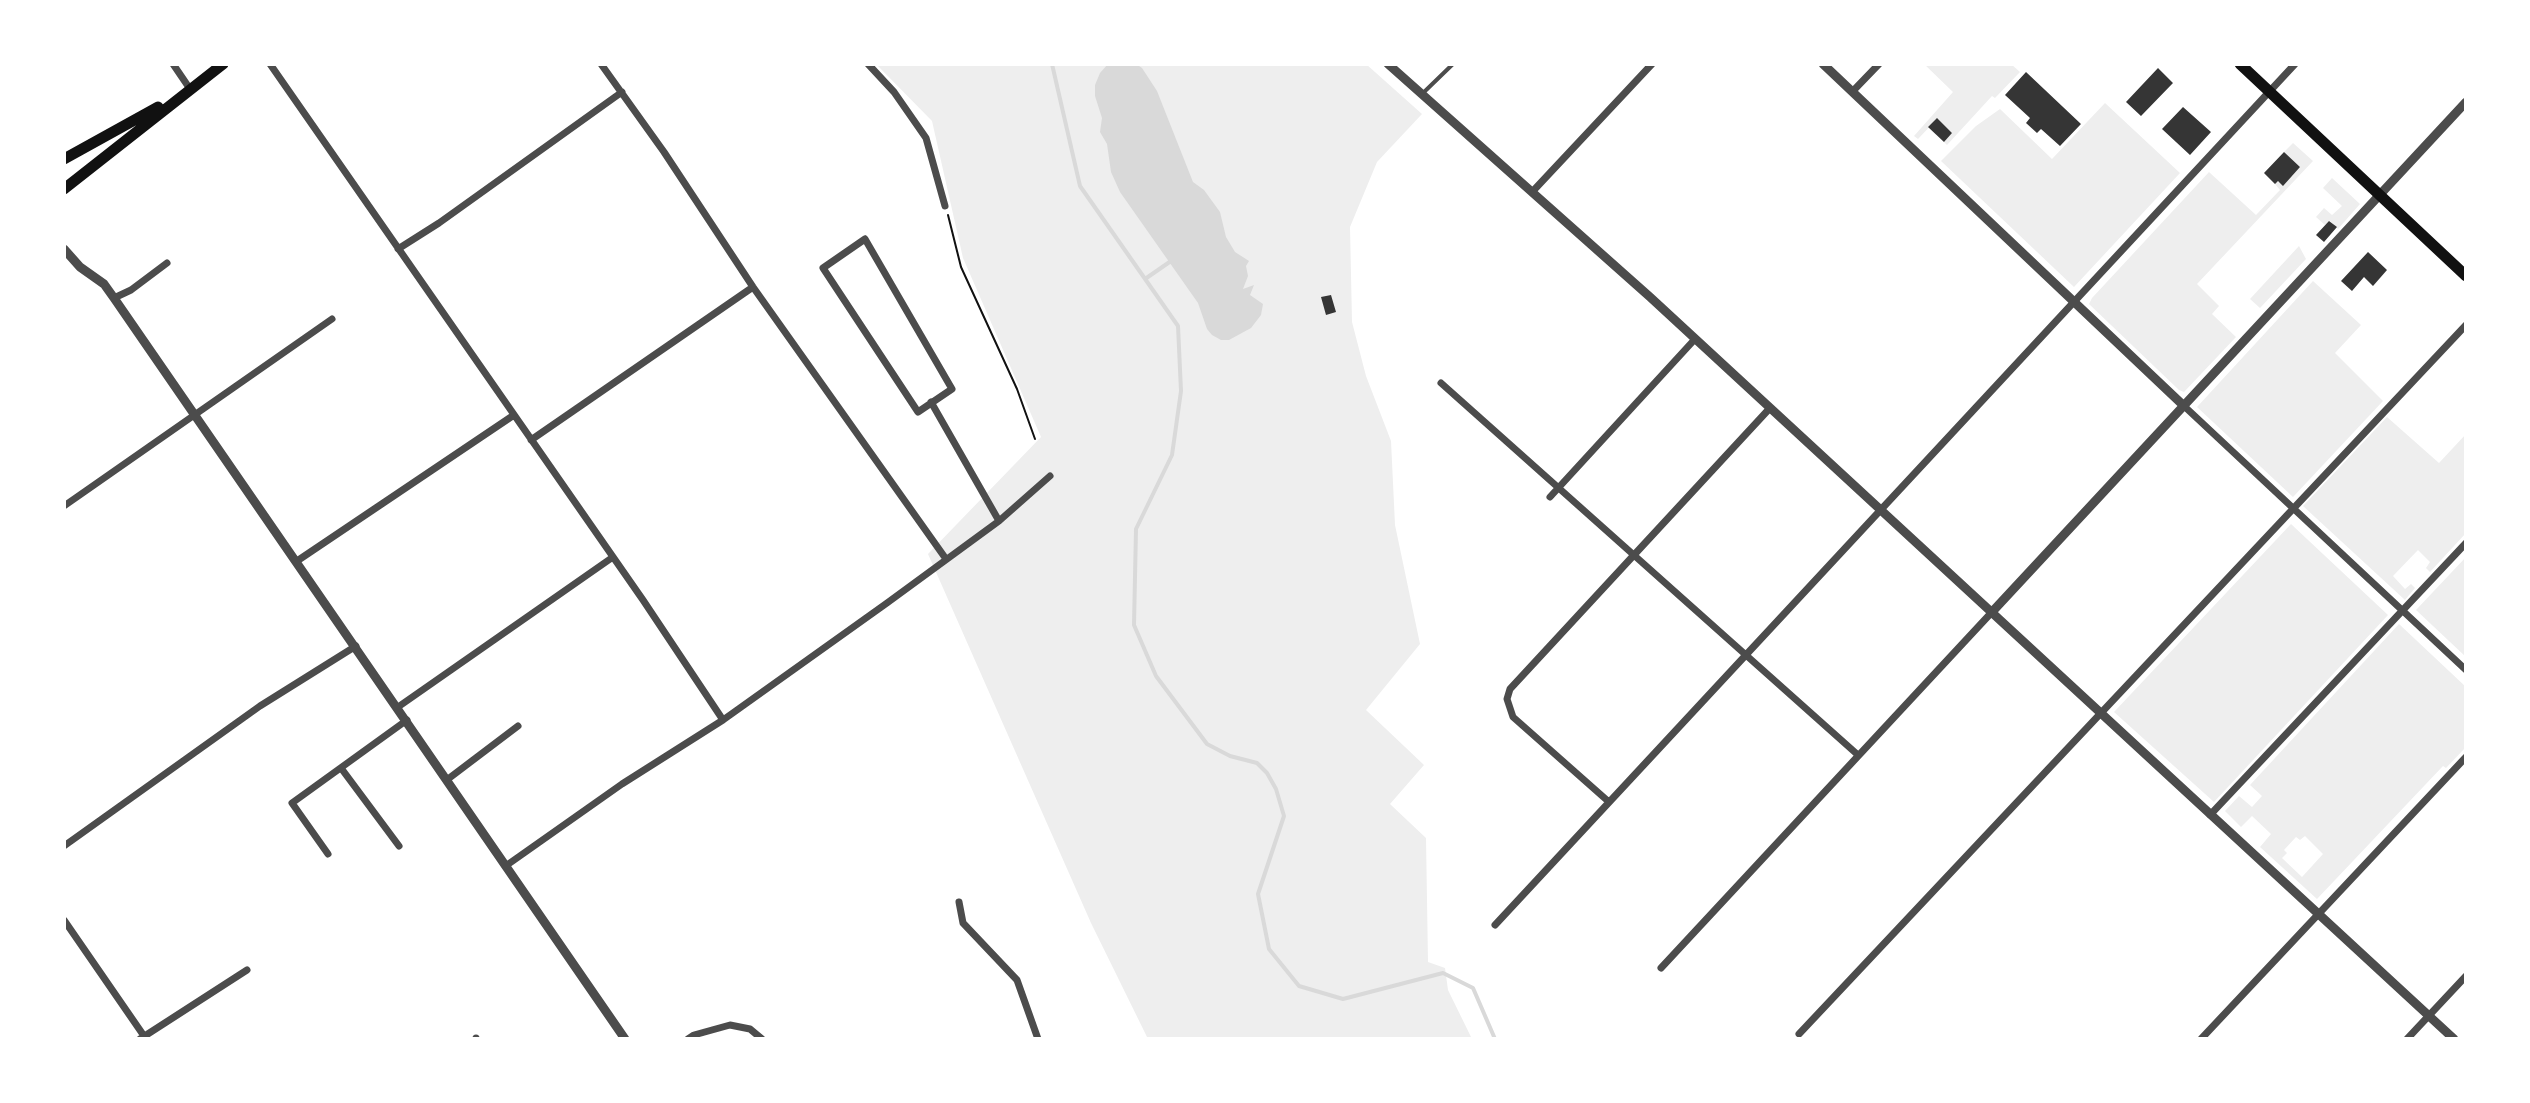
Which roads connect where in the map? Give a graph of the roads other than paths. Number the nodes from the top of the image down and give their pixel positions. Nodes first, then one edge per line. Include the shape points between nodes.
1 (173, 64) edge
2 (223, 64) edge
3 (270, 64) edge
4 (601, 64) edge
5 (868, 64) edge
6 (1388, 64) edge
7 (1453, 64) edge
8 (1652, 64) edge
9 (1823, 64) edge
10 (1879, 64) edge
11 (2240, 64) edge
12 (2295, 64) edge
13 (190, 89) junction
14 (622, 92) junction
15 (1852, 92) junction
16 (2270, 92) junction
17 (1421, 94) junction
18 (2466, 102) edge
19 (64, 159) edge
20 (64, 189) edge
21 (1533, 191) junction
22 (2379, 195) junction
23 (945, 206) road end
24 (64, 249) edge
25 (398, 249) junction
26 (64, 260) edge
27 (167, 263) dead end
28 (80, 267) junction
29 (2466, 276) edge
30 (753, 287) junction
31 (114, 298) junction
32 (2073, 302) junction
33 (332, 319) dead end
34 (2466, 325) edge
35 (1695, 339) junction
36 (1441, 383) dead end
37 (931, 402) junction
38 (2184, 406) junction
39 (1770, 408) junction
40 (196, 414) junction
41 (514, 415) junction
42 (531, 440) junction
43 (1050, 476) dead end
44 (1559, 488) junction
45 (1550, 497) dead end
46 (64, 506) edge
47 (2293, 508) junction
48 (1882, 509) junction
49 (999, 521) junction
50 (2466, 543) edge
51 (1635, 555) junction
52 (613, 557) junction
53 (946, 559) junction
54 (297, 561) junction
55 (2403, 610) junction
56 (1992, 612) junction
57 (356, 646) junction
58 (1747, 654) junction
59 (2466, 670) edge
60 (398, 707) junction
61 (2100, 712) junction
62 (407, 720) junction
63 (723, 720) junction
64 (518, 726) dead end
65 (1858, 755) junction
66 (2466, 757) edge
67 (341, 768) junction
68 (448, 779) junction
69 (1609, 802) junction
70 (2210, 815) junction
71 (64, 846) edge
72 (399, 846) dead end
73 (328, 854) dead end
74 (507, 865) junction
75 (959, 902) dead end
76 (2318, 914) junction
77 (64, 920) edge
78 (1495, 925) dead end
79 (1661, 968) dead end
80 (247, 970) dead end
81 (2466, 976) edge
82 (2429, 1016) junction
83 (1799, 1034) dead end
84 (142, 1037) edge
85 (625, 1039) edge
86 (688, 1039) edge
87 (762, 1039) edge
88 (1038, 1039) edge
89 (2201, 1039) edge
90 (2407, 1039) edge
91 (2454, 1039) edge

1 - 13 street
2 - 13 main road
3 - 25 street
4 - 14 street
5 - 23 street via 926,138
6 - 17 street
7 - 17 lane
8 - 21 street
9 - 15 street
10 - 15 street
11 - 16 main road
12 - 16 street
13 - 19 main road
13 - 20 main road
14 - 25 street
14 - 30 street
15 - 32 street
16 - 22 main road
16 - 32 street
17 - 21 street
18 - 22 street
21 - 35 street
22 - 29 main road
22 - 38 street
24 - 28 street
25 - 41 street
26 - 28 street
27 - 31 street
28 - 31 street
30 - 42 street
30 - 53 street
31 - 40 street
32 - 38 street
32 - 48 street
33 - 40 street
34 - 47 street
35 - 39 street
35 - 44 street
36 - 44 street
37 - 37 street via 918,412 823,268 865,239 952,389
37 - 49 street
38 - 47 street
38 - 56 street
39 - 48 street
39 - 51 street
40 - 46 street
40 - 54 street
41 - 42 street
41 - 54 street
42 - 52 street
43 - 49 street
44 - 45 street
44 - 51 street
47 - 55 street
47 - 61 street
48 - 56 street
48 - 58 street
49 - 53 street
50 - 55 street
51 - 58 street
51 - 69 street via 1517,679 1507,699 1513,717
52 - 60 street
52 - 63 street
53 - 63 street
54 - 57 street
55 - 59 street
55 - 70 street
56 - 61 street
56 - 65 street
57 - 60 street
57 - 71 street via 260,706
58 - 65 street
58 - 69 street
60 - 62 street
61 - 70 street
61 - 83 street
62 - 67 street
62 - 68 street
63 - 74 street
64 - 68 street
65 - 79 street
66 - 76 street
67 - 72 street
67 - 73 street via 292,803
68 - 74 street
69 - 78 street
70 - 76 street
74 - 85 street
75 - 88 street via 963,923 1017,980
76 - 82 street
76 - 89 street
77 - 84 street
80 - 84 street
81 - 82 street
82 - 90 street
82 - 91 street
86 - 87 street via 730,1025 750,1029

